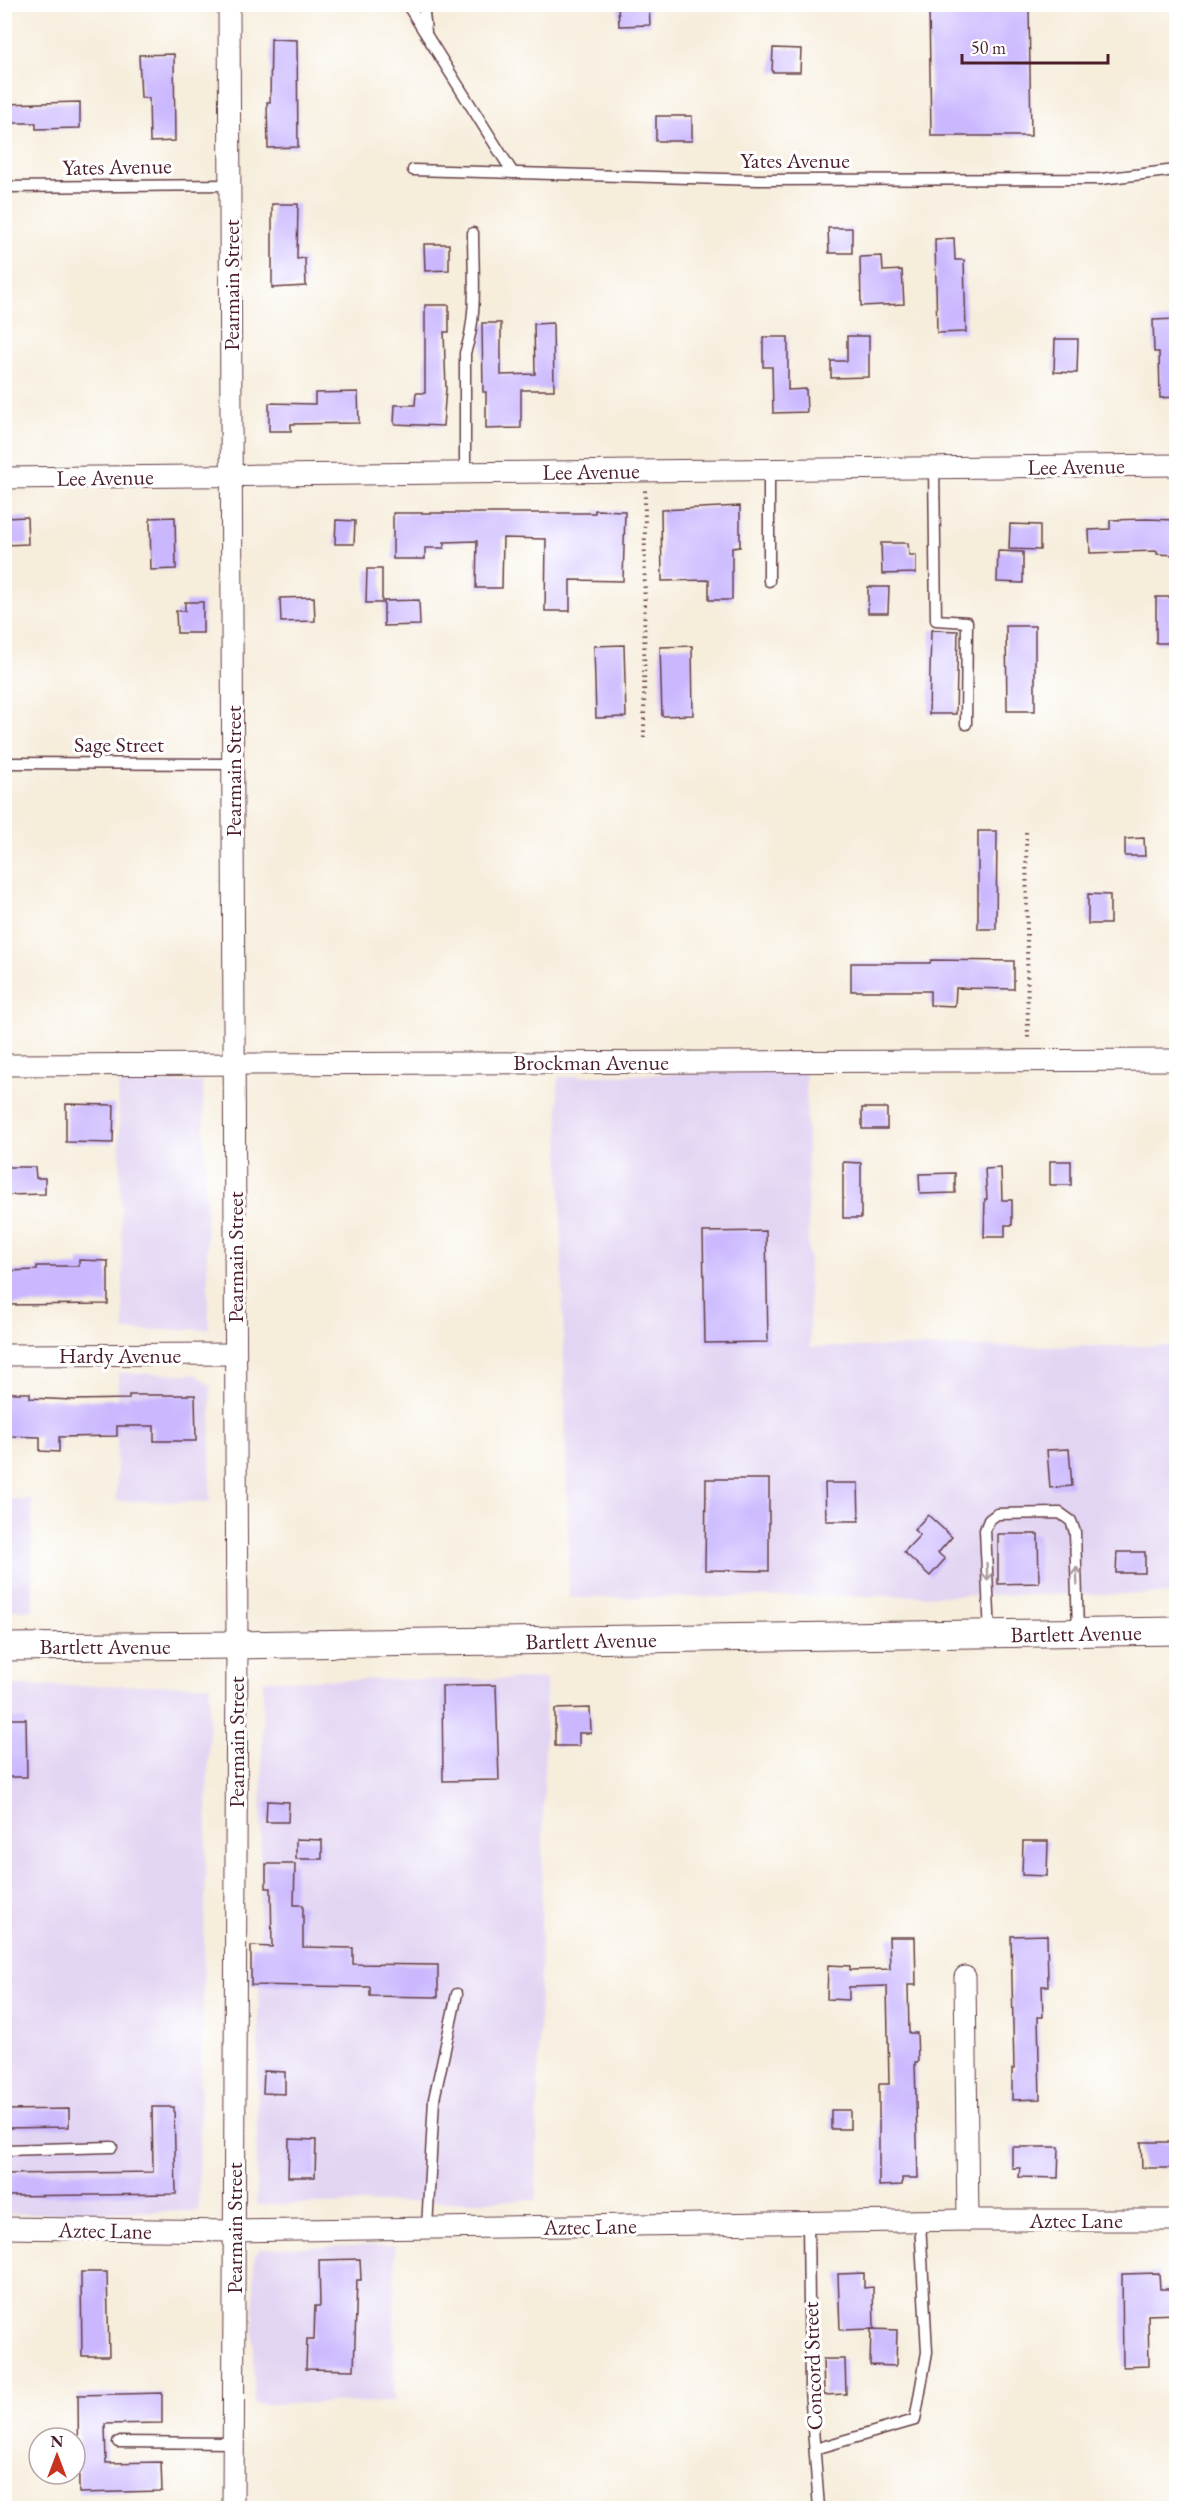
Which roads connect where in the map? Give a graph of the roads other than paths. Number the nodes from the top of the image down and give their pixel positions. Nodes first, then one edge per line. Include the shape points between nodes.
1 (229, 4) edge
2 (407, 4) edge
3 (423, 4) edge
4 (426, 35) junction
5 (414, 170) dead end
6 (1176, 170) edge
7 (513, 173) junction
8 (230, 185) junction
9 (4, 187) edge
10 (473, 233) dead end
11 (1176, 465) edge
12 (934, 468) junction
13 (769, 469) junction
14 (465, 473) junction
15 (231, 476) junction
16 (4, 478) edge
17 (769, 581) dead end
18 (966, 724) dead end
19 (4, 763) edge
20 (233, 764) junction
21 (1176, 1060) edge
22 (234, 1064) junction
23 (4, 1065) edge
24 (236, 1354) junction
25 (4, 1355) edge
26 (1176, 1631) edge
27 (1078, 1634) junction
28 (990, 1635) junction
29 (237, 1645) junction
30 (4, 1647) edge
31 (965, 1977) dead end
32 (457, 1994) dead end
33 (112, 2147) dead end
34 (4, 2150) edge
35 (968, 2220) junction
36 (1176, 2220) edge
37 (920, 2221) junction
38 (808, 2222) junction
39 (4, 2228) edge
40 (427, 2228) junction
41 (234, 2231) junction
42 (118, 2442) dead end
43 (233, 2443) junction
44 (815, 2449) junction
45 (233, 2508) edge
46 (819, 2508) edge

1 - 8 street, Pearmain Street
2 - 4 lane
3 - 4 lane
4 - 7 lane
5 - 7 lane, Yates Avenue
6 - 7 lane, Yates Avenue via 1077,179 758,180
8 - 9 lane, Yates Avenue
8 - 15 street, Pearmain Street
10 - 14 lane via 473,310 471,338 465,353
11 - 12 street, Lee Avenue
12 - 13 street, Lee Avenue
12 - 18 lane via 936,620 967,622
13 - 14 street, Lee Avenue
13 - 17 lane
14 - 15 street, Lee Avenue
15 - 16 street, Lee Avenue
15 - 20 street, Pearmain Street
19 - 20 lane, Sage Street
20 - 22 street, Pearmain Street
21 - 22 street, Brockman Avenue
22 - 23 street, Brockman Avenue
22 - 24 street, Pearmain Street
24 - 25 street, Hardy Avenue
24 - 29 street, Pearmain Street
26 - 27 street, Bartlett Avenue
27 - 28 street, Bartlett Avenue
27 -> 28 lane via 1076,1532 1071,1521 1060,1514 997,1514 985,1530
28 - 29 street, Bartlett Avenue
29 - 30 street, Bartlett Avenue
29 - 41 street, Pearmain Street
31 - 35 street
32 - 40 lane via 434,2100
33 - 34 lane
35 - 36 street, Aztec Lane
35 - 37 street, Aztec Lane
37 - 38 street, Aztec Lane
37 - 44 lane via 927,2352 915,2420
38 - 40 street, Aztec Lane
38 - 44 lane, Concord Street via 810,2389
39 - 41 street, Aztec Lane
40 - 41 street, Aztec Lane
41 - 43 street, Pearmain Street
42 - 43 lane
43 - 45 street, Pearmain Street
44 - 46 lane, Concord Street

